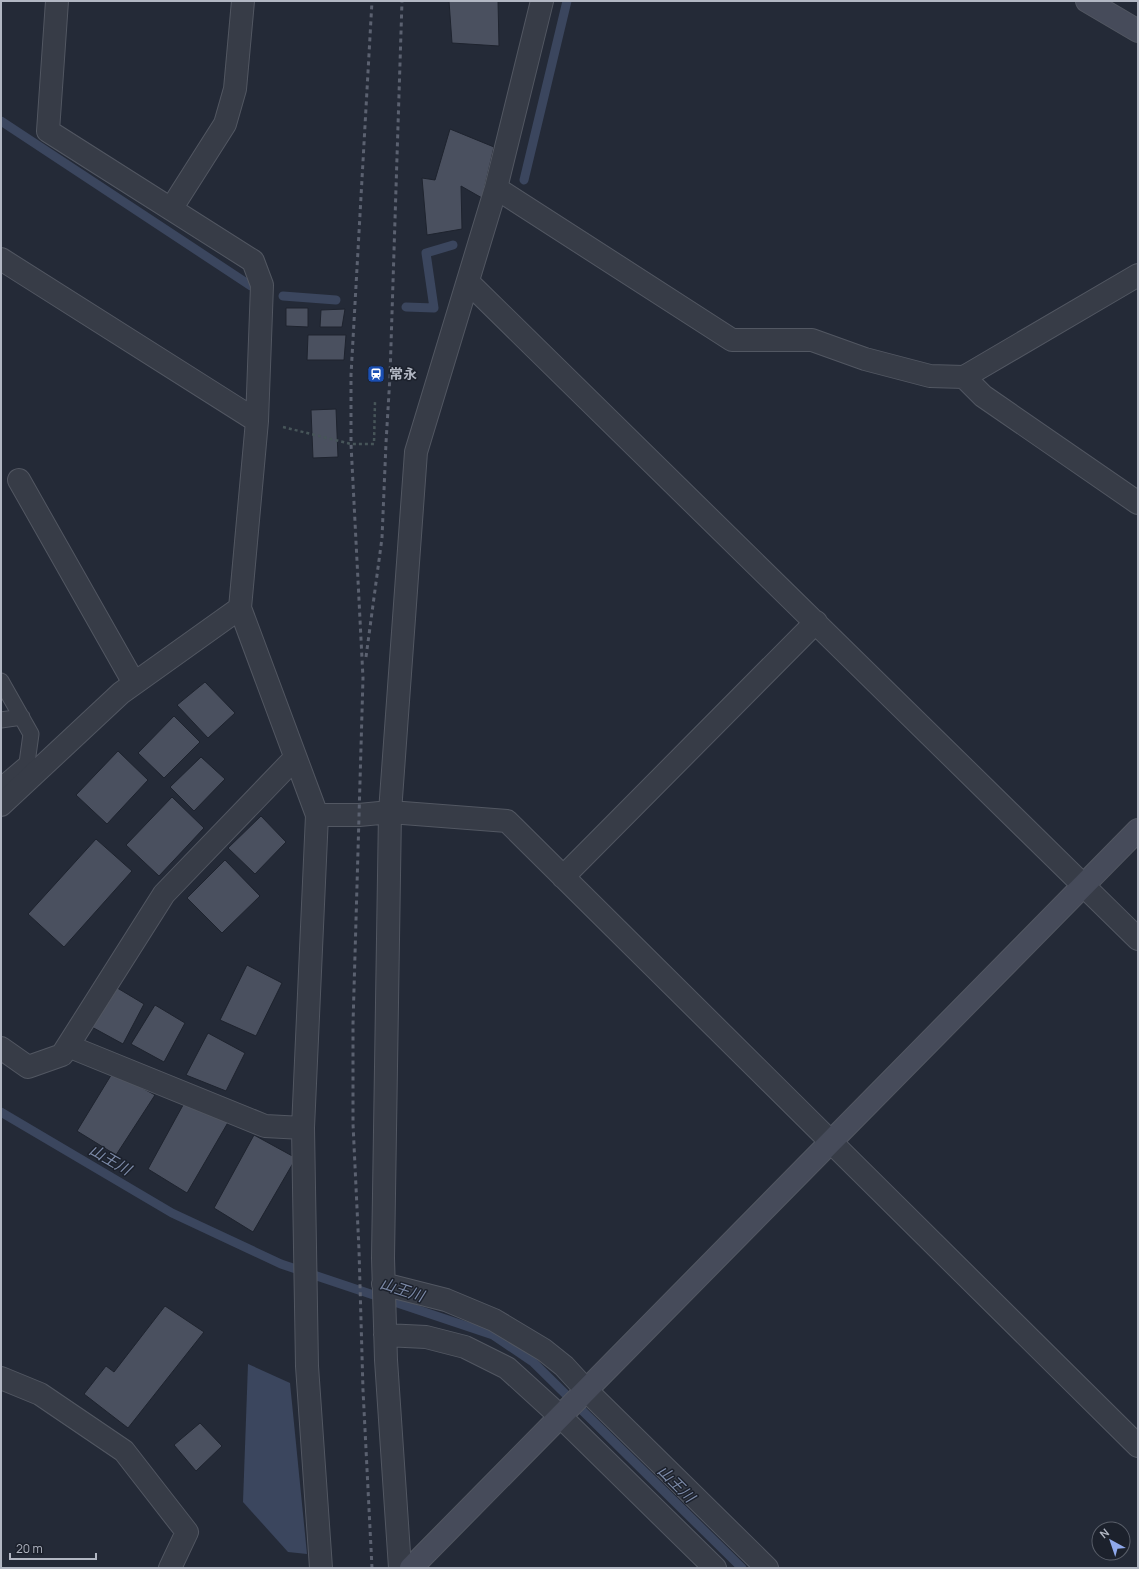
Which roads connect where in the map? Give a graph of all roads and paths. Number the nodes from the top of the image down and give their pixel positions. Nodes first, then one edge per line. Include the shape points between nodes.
1 (57, 1) edge
2 (243, 1) edge
3 (542, 1) edge
4 (1087, 1) edge
5 (1138, 31) edge
6 (496, 188) junction
7 (171, 209) junction
8 (1, 259) edge
9 (1138, 275) edge
10 (468, 282) junction
11 (964, 377) junction
12 (375, 402) dead end
13 (257, 421) junction
14 (18, 480) dead end
15 (1138, 503) edge
16 (240, 608) junction
17 (816, 622) junction
18 (1, 681) edge
19 (134, 683) junction
20 (22, 717) junction
21 (1, 720) edge
22 (295, 758) junction
23 (25, 773) junction
24 (1, 785) edge
25 (1, 805) edge
26 (390, 812) junction
27 (317, 814) junction
28 (1138, 830) edge
29 (564, 877) junction
30 (1084, 885) junction
31 (1138, 939) edge
32 (68, 1046) junction
33 (1, 1048) edge
34 (303, 1128) junction
35 (831, 1142) junction
36 (384, 1288) junction
37 (385, 1326) junction
38 (1, 1378) edge
39 (587, 1391) junction
40 (561, 1417) junction
41 (1138, 1446) edge
42 (170, 1568) edge
43 (322, 1568) edge
44 (400, 1568) edge
45 (411, 1568) edge
46 (715, 1568) edge
47 (767, 1568) edge

1 - 7 street via 48,131
2 - 7 street via 236,89 225,124
3 - 6 street
4 - 5 street
6 - 10 street
6 - 11 street via 732,340 812,340 865,359 930,376
7 - 13 street via 253,261 262,286
8 - 13 street
9 - 11 street
10 - 17 street
10 - 26 street via 416,452
11 - 15 street via 983,396
12 - 13 path via 374,444 351,444
13 - 16 street
14 - 19 street
16 - 19 street
16 - 22 street
17 - 29 street
17 - 30 street
18 - 20 lane
19 - 23 street
20 - 21 lane
20 - 23 lane via 31,734
22 - 27 street
22 - 32 street via 164,894
23 - 24 lane
23 - 25 street
26 - 27 street via 359,816
26 - 29 street via 507,821
26 - 36 street via 382,1258
27 - 34 street
28 - 30 street
29 - 35 street
30 - 31 street
30 - 35 street
32 - 33 street via 62,1055 28,1067
32 - 34 street via 265,1126
34 - 43 street via 307,1366
35 - 39 street
35 - 41 street
36 - 37 street
36 - 39 street via 446,1300 494,1320 544,1350 564,1366
37 - 40 street via 465,1347 507,1368
37 - 44 street
38 - 42 street via 40,1394 124,1451 187,1532
39 - 40 street
39 - 47 street
40 - 45 street
40 - 46 street

